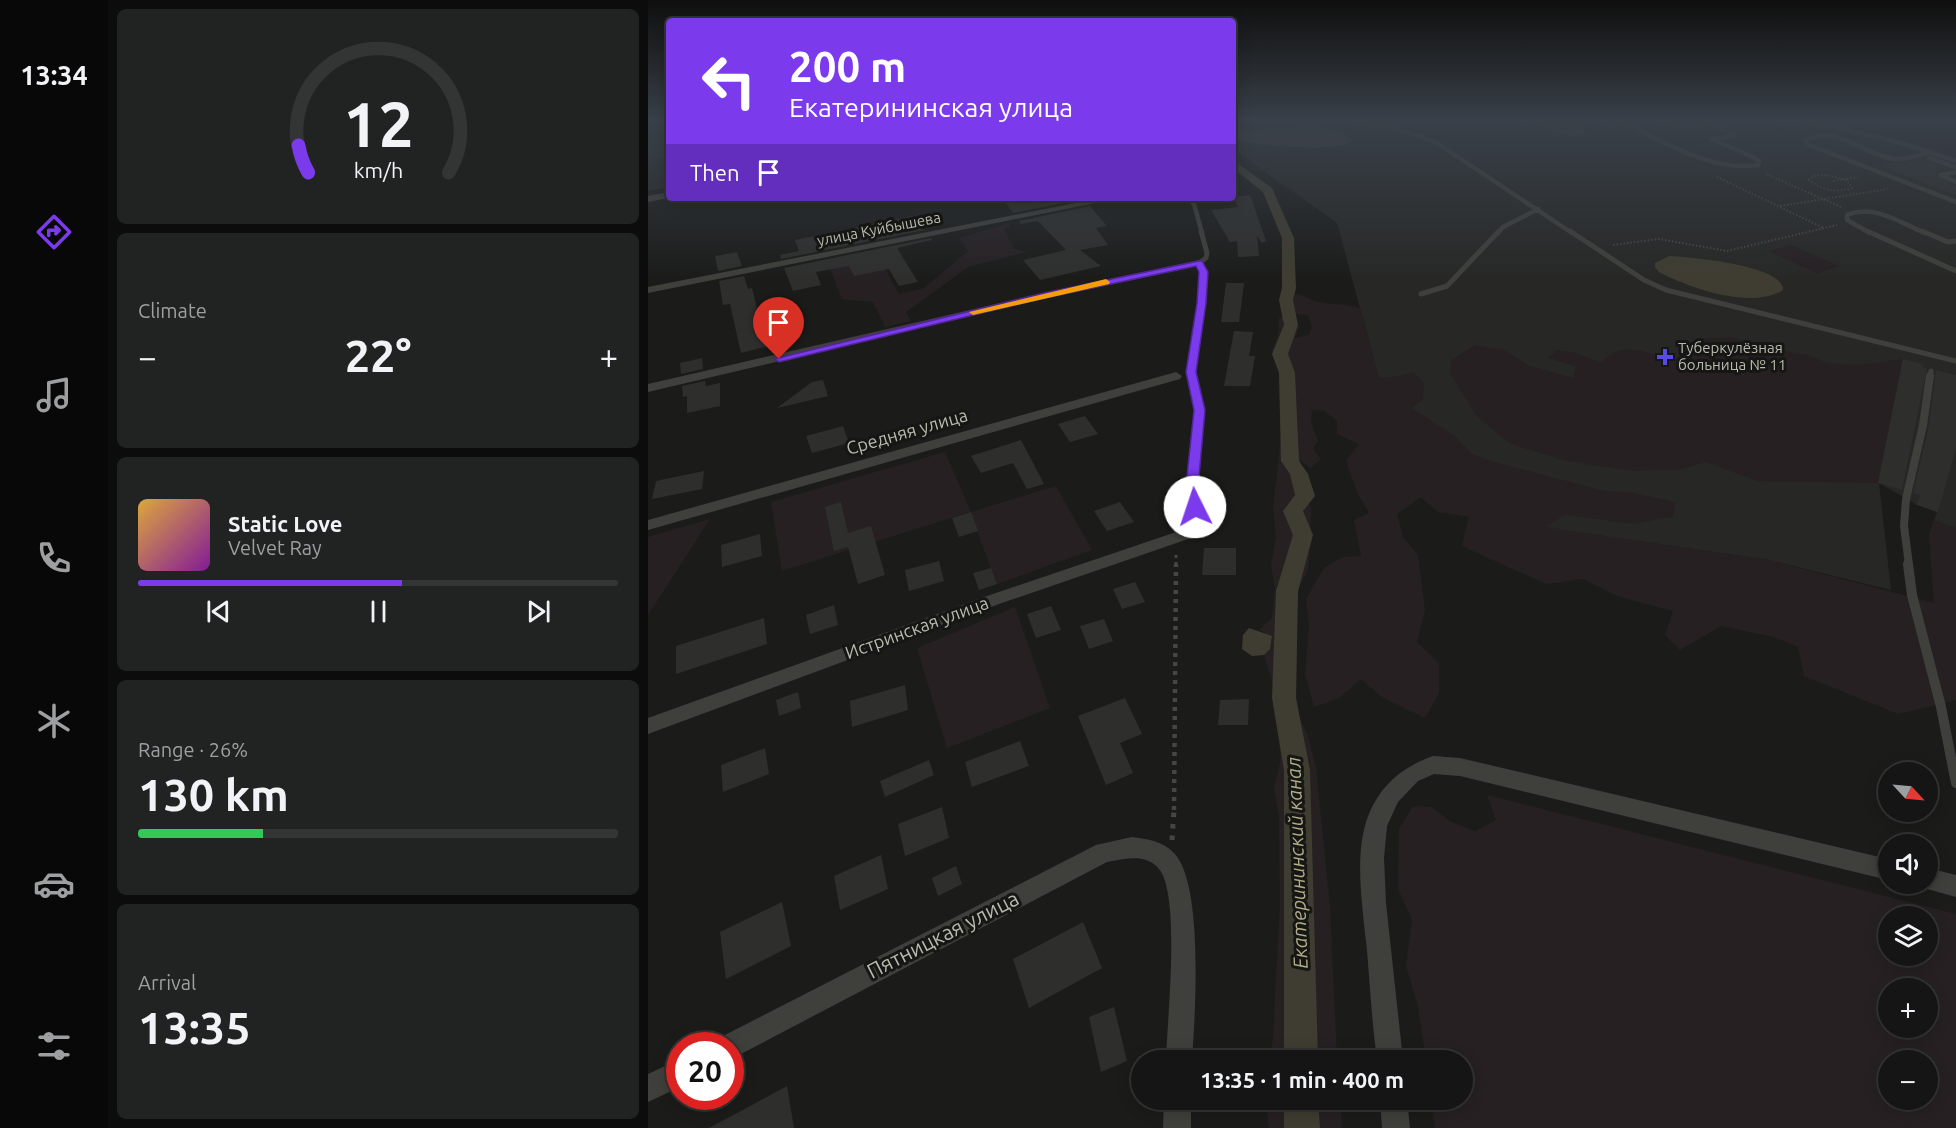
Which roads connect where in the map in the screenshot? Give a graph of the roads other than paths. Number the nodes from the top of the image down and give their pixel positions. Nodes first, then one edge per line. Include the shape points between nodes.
1 (1484, 174) edge
2 (1885, 174) edge
3 (1949, 174) edge
4 (1956, 182) edge
5 (666, 196) edge
6 (648, 199) edge
7 (1100, 201) edge
8 (1191, 201) edge
9 (1956, 202) edge
10 (1538, 209) junction
11 (1956, 241) edge
12 (1199, 263) junction
13 (1956, 272) edge
14 (648, 290) edge
15 (1421, 294) dead end
16 (1956, 362) edge
17 (1931, 371) dead end
18 (1176, 376) dead end
19 (648, 388) edge
20 (648, 525) edge
21 (1188, 533) joint
22 (648, 726) edge
23 (1956, 783) edge
24 (1878, 868) edge
25 (1938, 882) edge
26 (1956, 886) edge
27 (744, 1039) edge
28 (1179, 1050) edge
29 (1389, 1050) edge
30 (666, 1079) edge
31 (648, 1088) edge
32 (1178, 1110) edge
33 (1395, 1110) edge
34 (1177, 1128) edge
35 (1396, 1128) edge

1 - 10 lane
2 - 9 lane
3 - 4 lane via 1940,176
5 - 6 street
7 - 14 street, улица Куйбышева
8 - 12 lane via 1207,253
10 - 15 lane via 1503,227 1447,286
10 - 16 lane via 1644,280 1666,290
11 - 13 lane via 1948,242 1873,211 1847,214 1850,222
12 - 19 street
12 - 21 lane via 1204,272 1202,303 1191,372 1200,410 1193,476 1195,507
17 - 23 lane via 1904,526 1912,595
18 - 20 street, Средняя улица
21 - 22 street, Истринская улица
24 - 29 street via 1460,767 1433,765 1411,775 1390,796 1376,826 1374,903
25 - 26 street
27 - 28 street, Пятницкая улица via 1104,852 1132,846 1165,860 1177,877 1183,909
30 - 31 street
32 - 34 street
33 - 35 street

